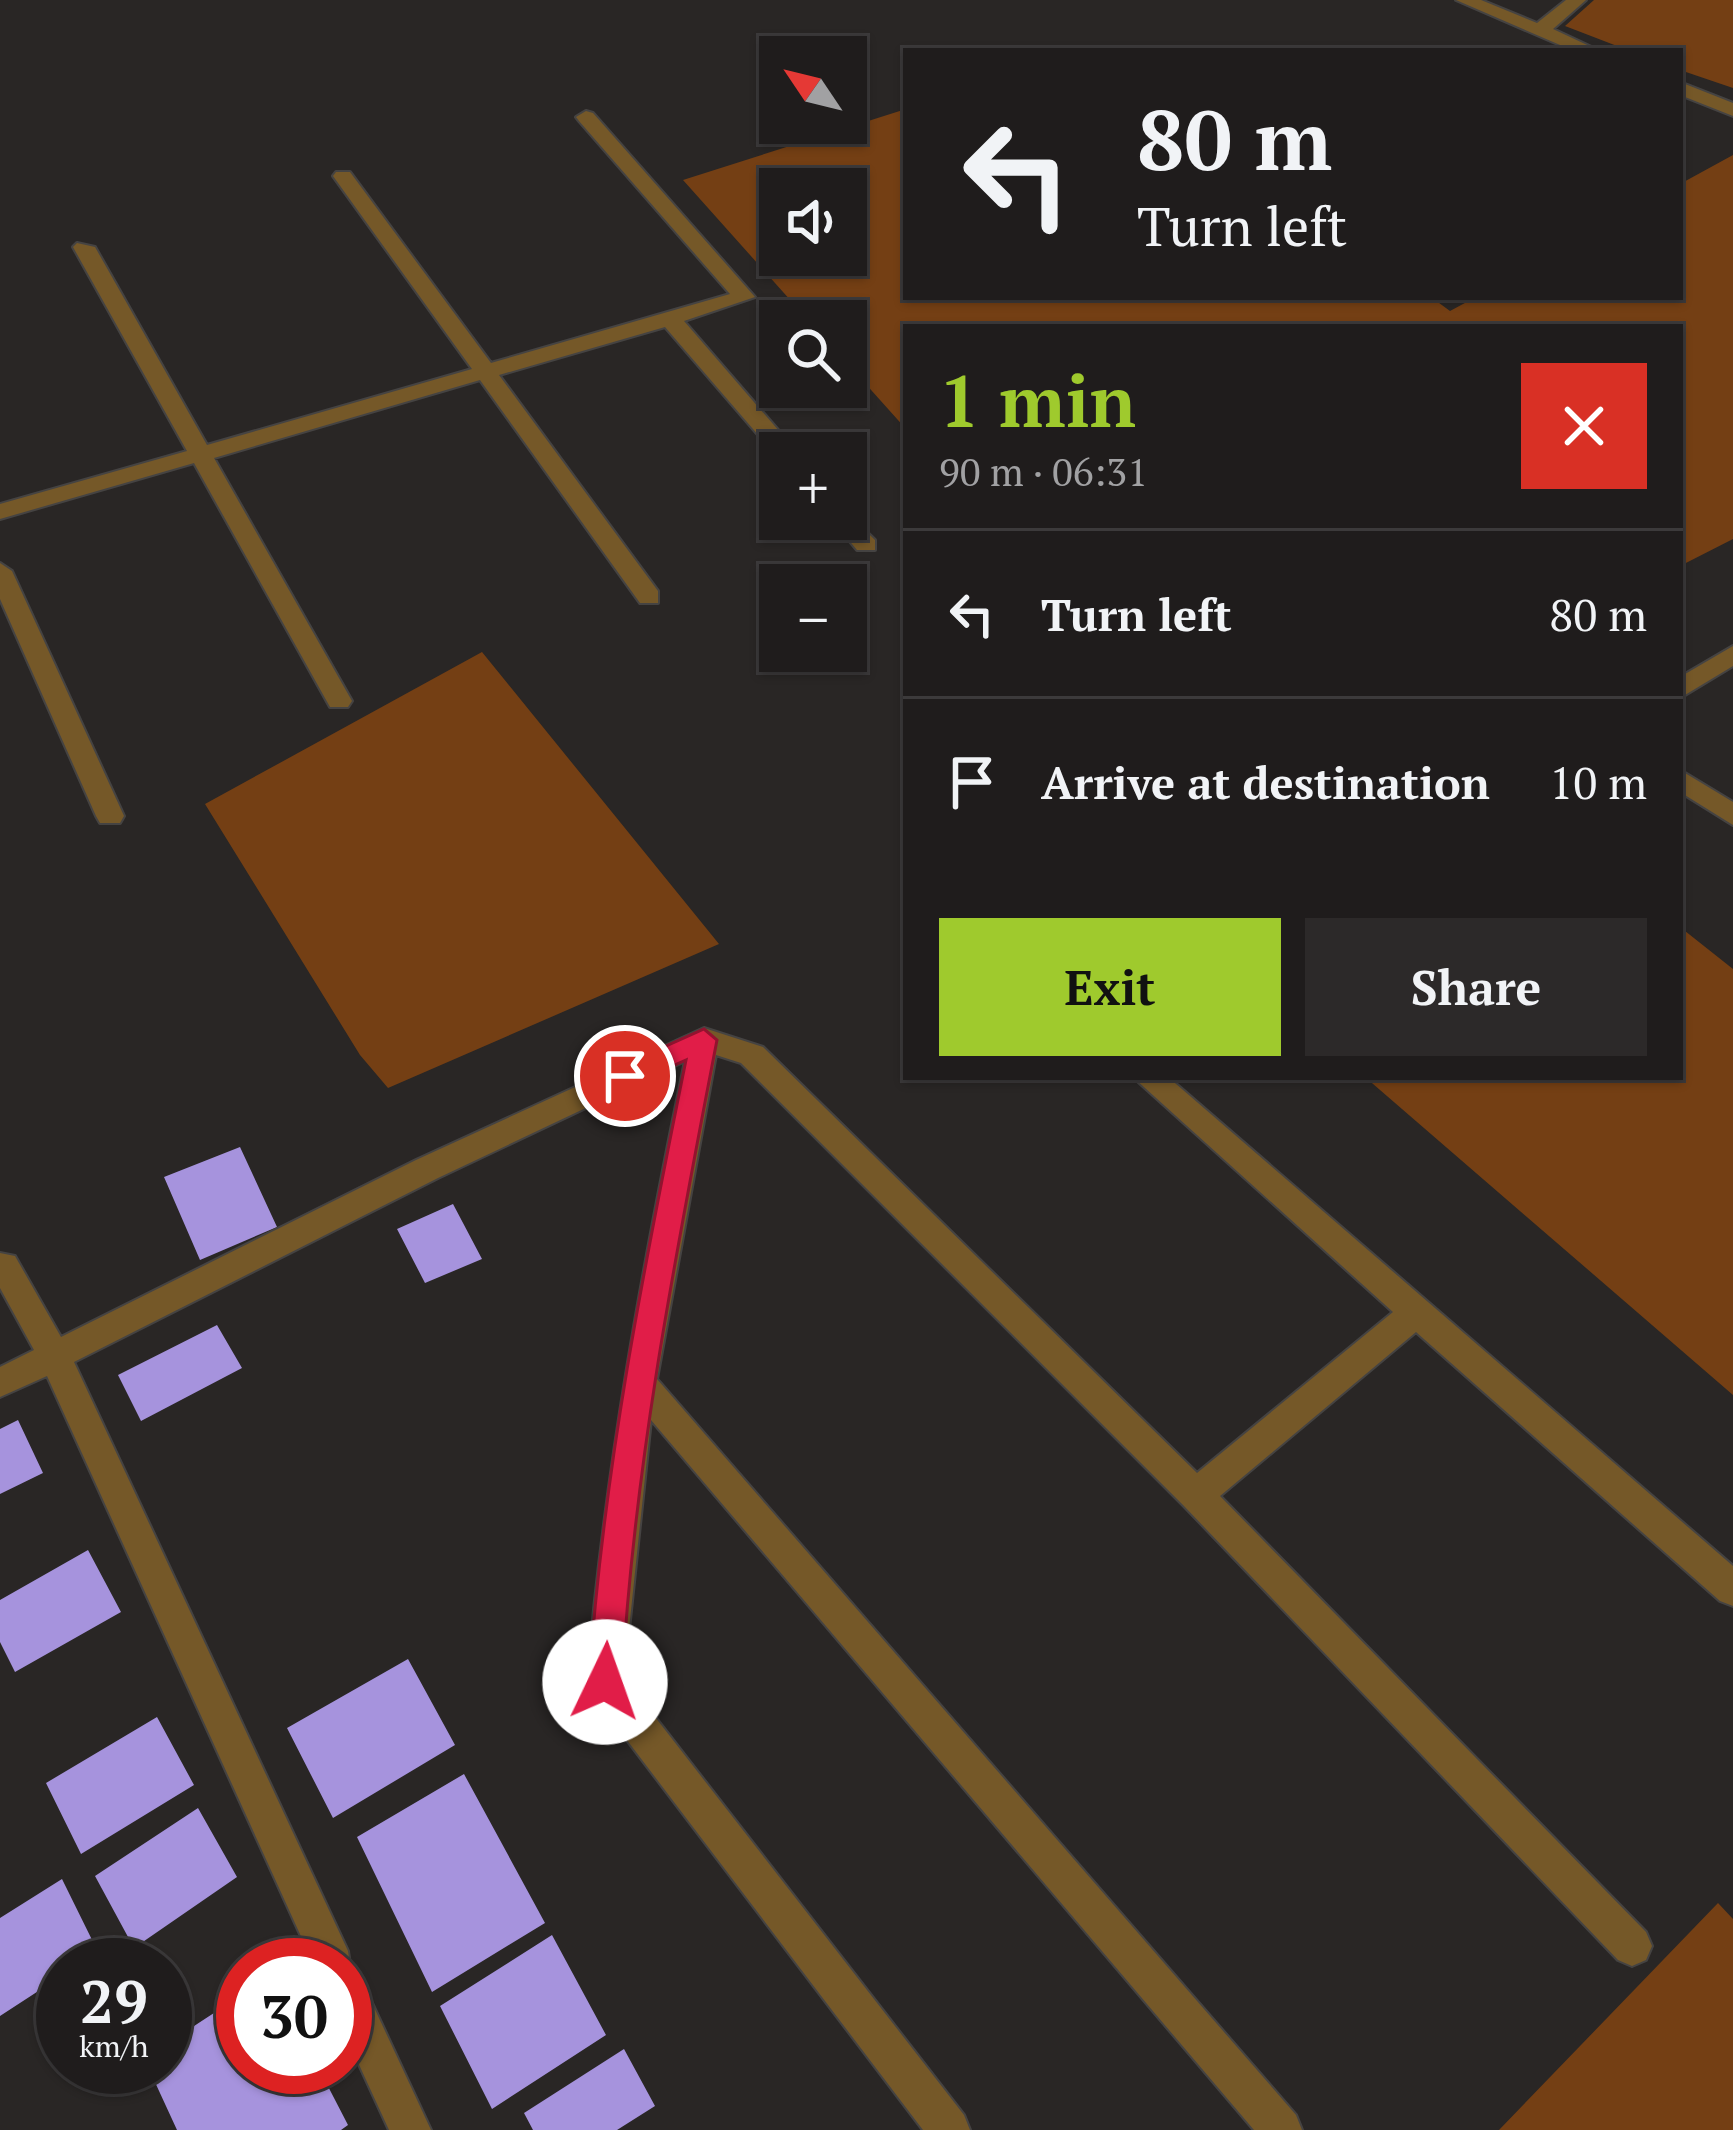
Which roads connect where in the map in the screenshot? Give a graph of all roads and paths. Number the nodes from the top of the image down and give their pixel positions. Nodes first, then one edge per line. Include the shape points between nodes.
1 (1465, 0) edge
2 (1577, 0) edge
3 (1540, 30) junction
4 (1584, 48) edge
5 (1683, 89) edge
6 (1733, 110) edge
7 (586, 117) dead end
8 (344, 176) dead end
9 (84, 248) dead end
10 (670, 319) junction
11 (487, 372) junction
12 (768, 432) edge
13 (198, 455) junction
14 (0, 512) edge
15 (862, 540) edge
16 (866, 545) dead end
17 (0, 571) edge
18 (649, 597) dead end
19 (10, 619) edge
20 (1733, 654) edge
21 (1683, 687) edge
22 (339, 700) dead end
23 (1683, 780) edge
24 (1733, 815) edge
25 (110, 816) dead end
26 (704, 1040) junction
27 (1151, 1080) edge
28 (4, 1265) dead end
29 (1416, 1312) junction
30 (54, 1355) junction
31 (637, 1379) junction
32 (0, 1383) edge
33 (1196, 1496) junction
34 (1733, 1589) edge
35 (322, 1938) edge
36 (1631, 1946) dead end
37 (372, 2048) edge
38 (410, 2130) edge
39 (949, 2130) edge
40 (1280, 2130) edge

1 - 3 street
2 - 3 street
3 - 4 street
5 - 6 street
7 - 10 street via 744,297
8 - 11 street
9 - 13 street
10 - 11 street
10 - 12 street
11 - 13 street
11 - 18 street
13 - 14 street
13 - 22 street
15 - 16 street
17 - 19 street
19 - 25 street
20 - 21 street
23 - 24 street
26 - 30 street
26 - 31 street
26 - 33 street via 752,1055
27 - 29 street
28 - 30 street
29 - 33 street
29 - 34 street
30 - 32 street
30 - 35 street
31 - 39 street via 605,1682
31 - 40 street
33 - 36 street
37 - 38 street

